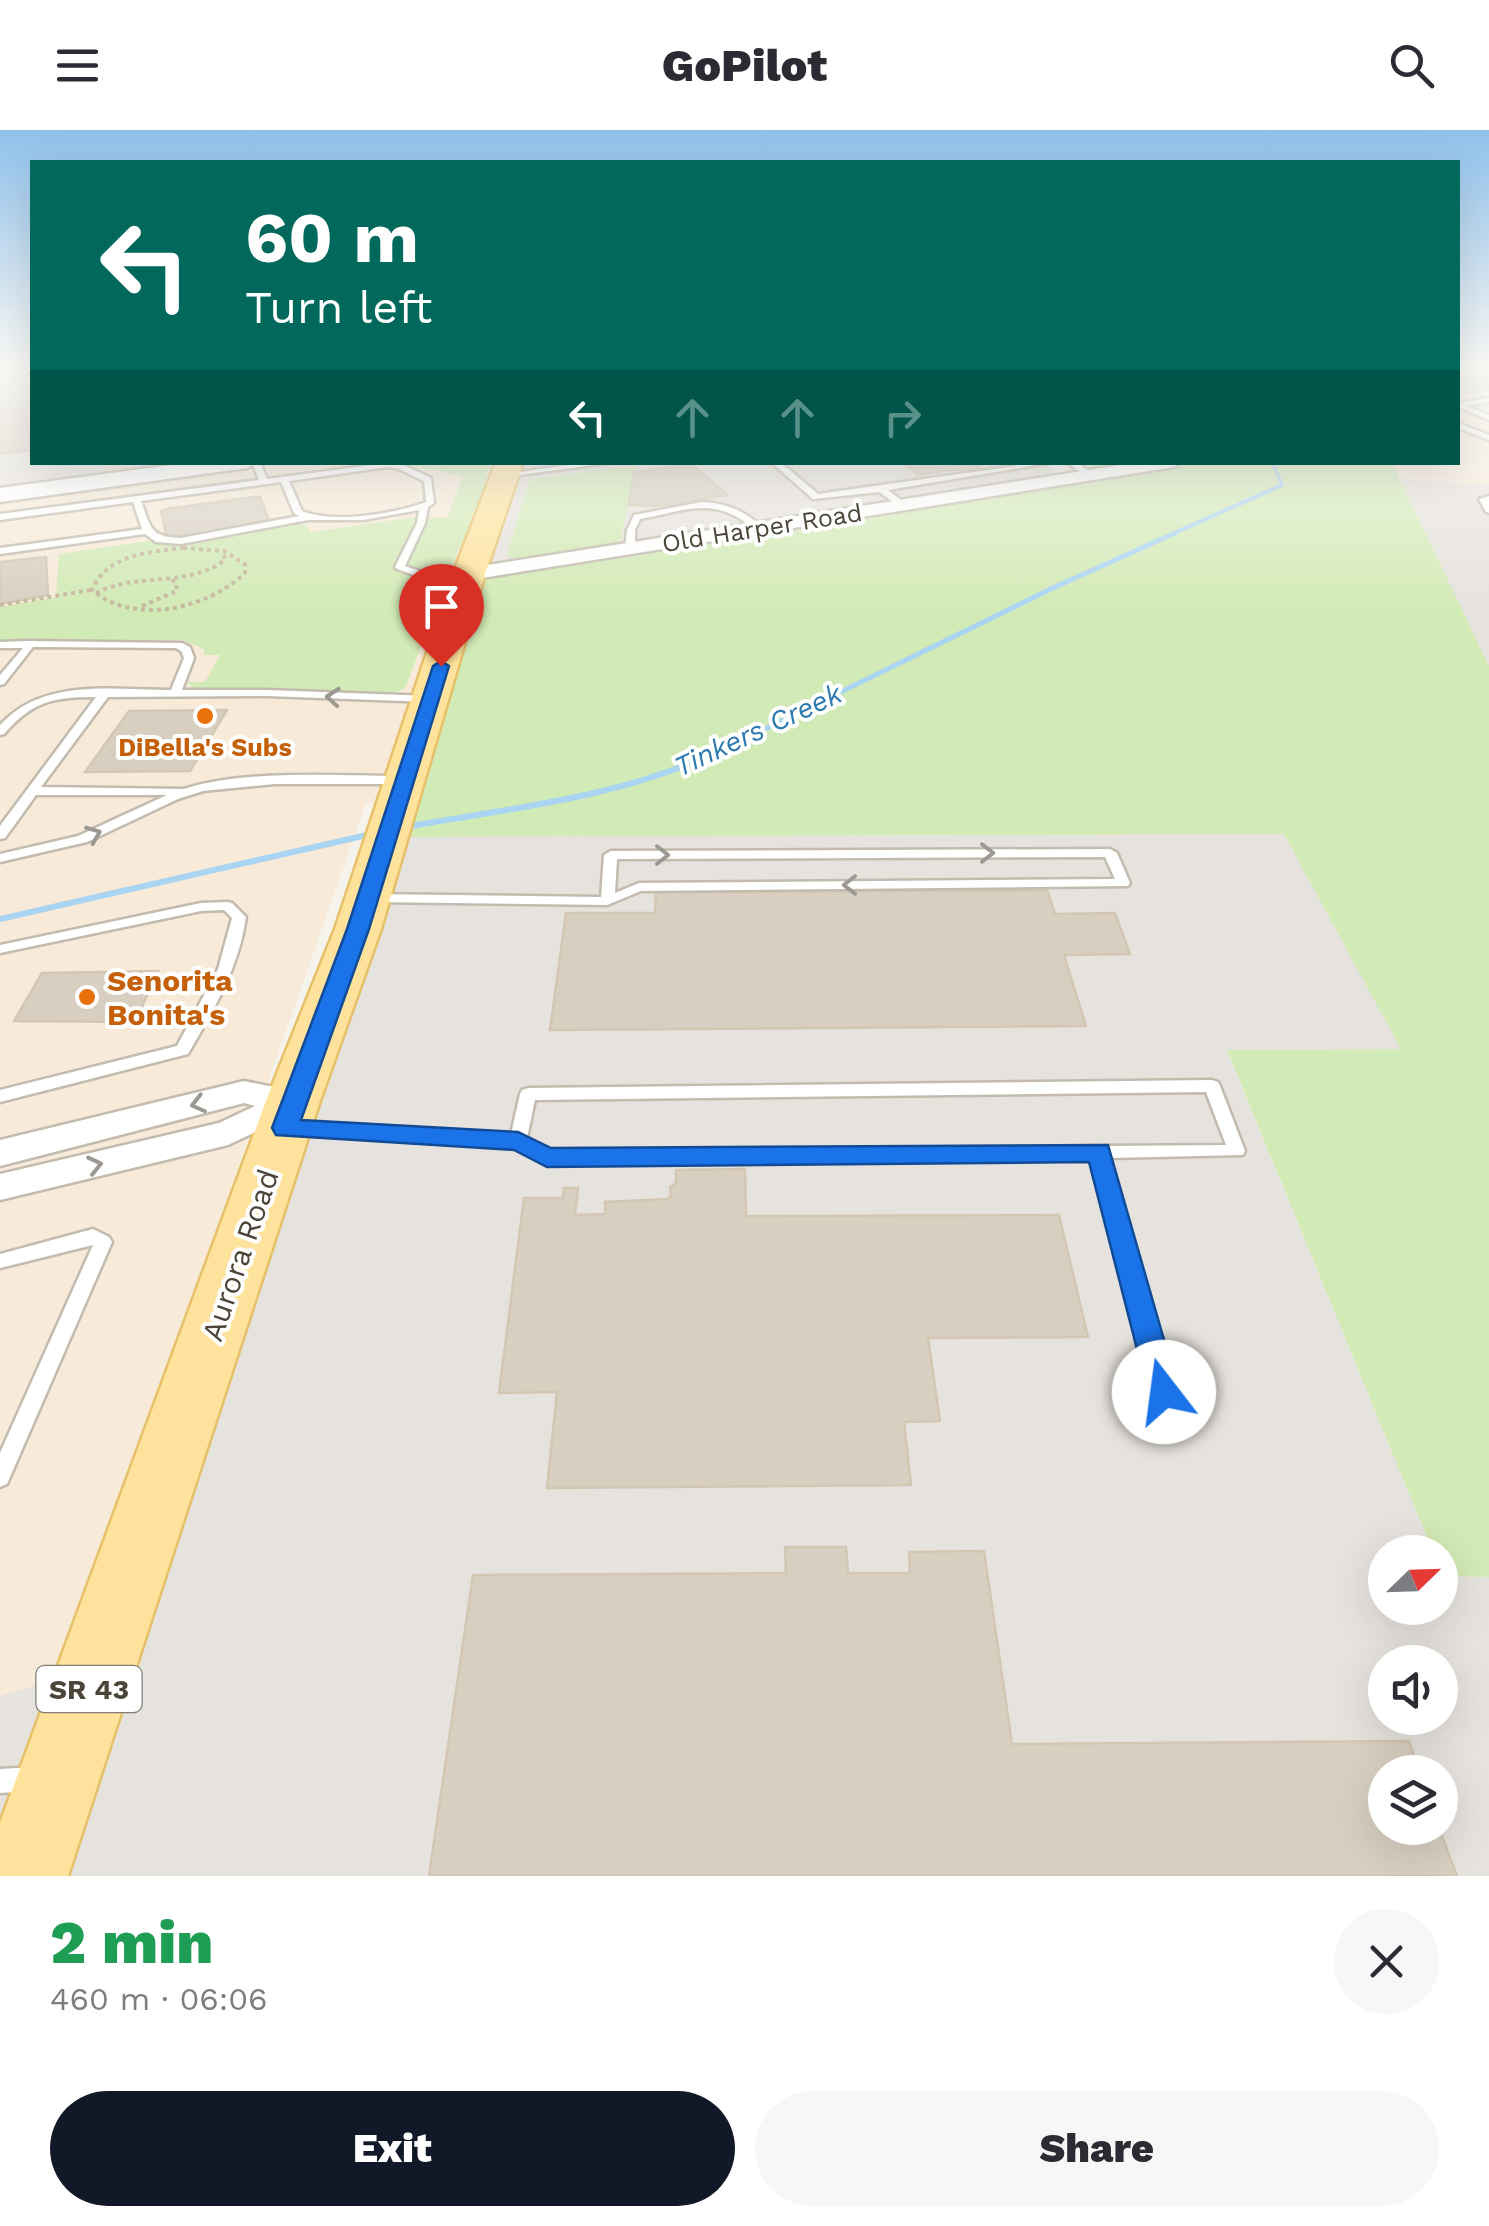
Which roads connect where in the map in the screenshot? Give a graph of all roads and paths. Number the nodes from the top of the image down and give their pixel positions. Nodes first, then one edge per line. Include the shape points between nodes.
1 (203, 465) edge
2 (257, 465) edge
3 (567, 465) edge
4 (779, 465) edge
5 (1020, 465) edge
6 (1075, 465) edge
7 (1156, 465) edge
8 (171, 467) edge
9 (507, 469) edge
10 (1092, 476) junction
11 (284, 479) junction
12 (264, 482) junction
13 (881, 490) junction
14 (0, 494) edge
15 (136, 499) junction
16 (1489, 499) edge
17 (424, 506) junction
18 (903, 506) junction
19 (1489, 510) edge
20 (0, 517) edge
21 (305, 518) junction
22 (759, 528) junction
23 (147, 530) junction
24 (630, 548) junction
25 (0, 551) edge
26 (223, 551) junction
27 (470, 574) junction
28 (167, 577) junction
29 (94, 592) junction
30 (0, 605) edge
31 (131, 608) junction
32 (27, 644) junction
33 (0, 645) edge
34 (0, 682) edge
35 (106, 693) junction
36 (174, 693) junction
37 (430, 699) junction
38 (0, 732) edge
39 (33, 791) junction
40 (190, 791) junction
41 (396, 812) junction
42 (0, 835) edge
43 (0, 858) edge
44 (368, 898) junction
45 (606, 901) junction
46 (0, 949) edge
47 (0, 1096) edge
48 (289, 1114) junction
49 (518, 1141) junction
50 (0, 1152) edge
51 (1099, 1152) junction
52 (0, 1187) edge
53 (0, 1262) edge
54 (1164, 1392) dead end
55 (9, 1440) edge
56 (0, 1477) edge
57 (29, 1779) edge
58 (24, 1876) edge

1 - 8 street
2 - 12 lane
3 - 9 lane
4 - 13 lane via 816,496
5 - 13 lane
6 - 10 lane
7 - 10 street, Old Harper Road
8 - 14 street
9 - 27 main road, Aurora Road / SR 43
10 - 18 street, Old Harper Road
11 - 12 lane
11 - 17 lane via 397,466 428,480 430,503
11 - 21 lane
12 - 15 lane
13 - 18 lane
15 - 20 lane
15 - 23 lane
16 - 19 lane via 1483,499
17 - 21 lane
17 - 27 lane via 400,567 422,575
18 - 22 street, Old Harper Road
21 - 23 lane via 181,541 159,540
22 - 24 street, Old Harper Road
22 - 24 lane via 723,504 685,509 637,517
23 - 25 lane
24 - 27 street, Old Harper Road
26 - 28 path via 220,566
26 - 29 path via 182,548 137,556 103,571
26 - 31 path via 245,564 245,573 224,592 180,606
27 - 37 main road, Aurora Road / SR 43
28 - 29 path via 126,579
28 - 31 path via 176,591
29 - 30 path
29 - 31 path
32 - 33 lane
32 - 34 lane
32 - 36 lane via 178,644 189,658
35 - 36 lane
35 - 38 lane via 32,701
35 - 39 lane
37 -> 36 lane
37 - 41 main road, Aurora Road / SR 43
39 - 40 lane
39 - 42 lane
40 - 41 lane via 275,780
43 -> 40 lane via 82,839
41 - 44 main road, Aurora Road / SR 43
44 - 45 lane
44 - 48 main road, Aurora Road / SR 43
45 -> 45 lane via 611,855 1110,853 1123,883 639,886
46 - 47 lane via 201,907 227,906 239,917 238,934 182,1050
48 - 49 lane
48 -> 50 street via 244,1092
52 -> 48 street
48 - 57 main road, Aurora Road / SR 43
49 - 51 lane via 547,1157
49 - 51 lane via 528,1094 1212,1086 1237,1151
51 - 54 lane
53 - 55 lane via 93,1236 103,1242
55 - 56 lane
57 - 58 main road, Aurora Road / SR 43

